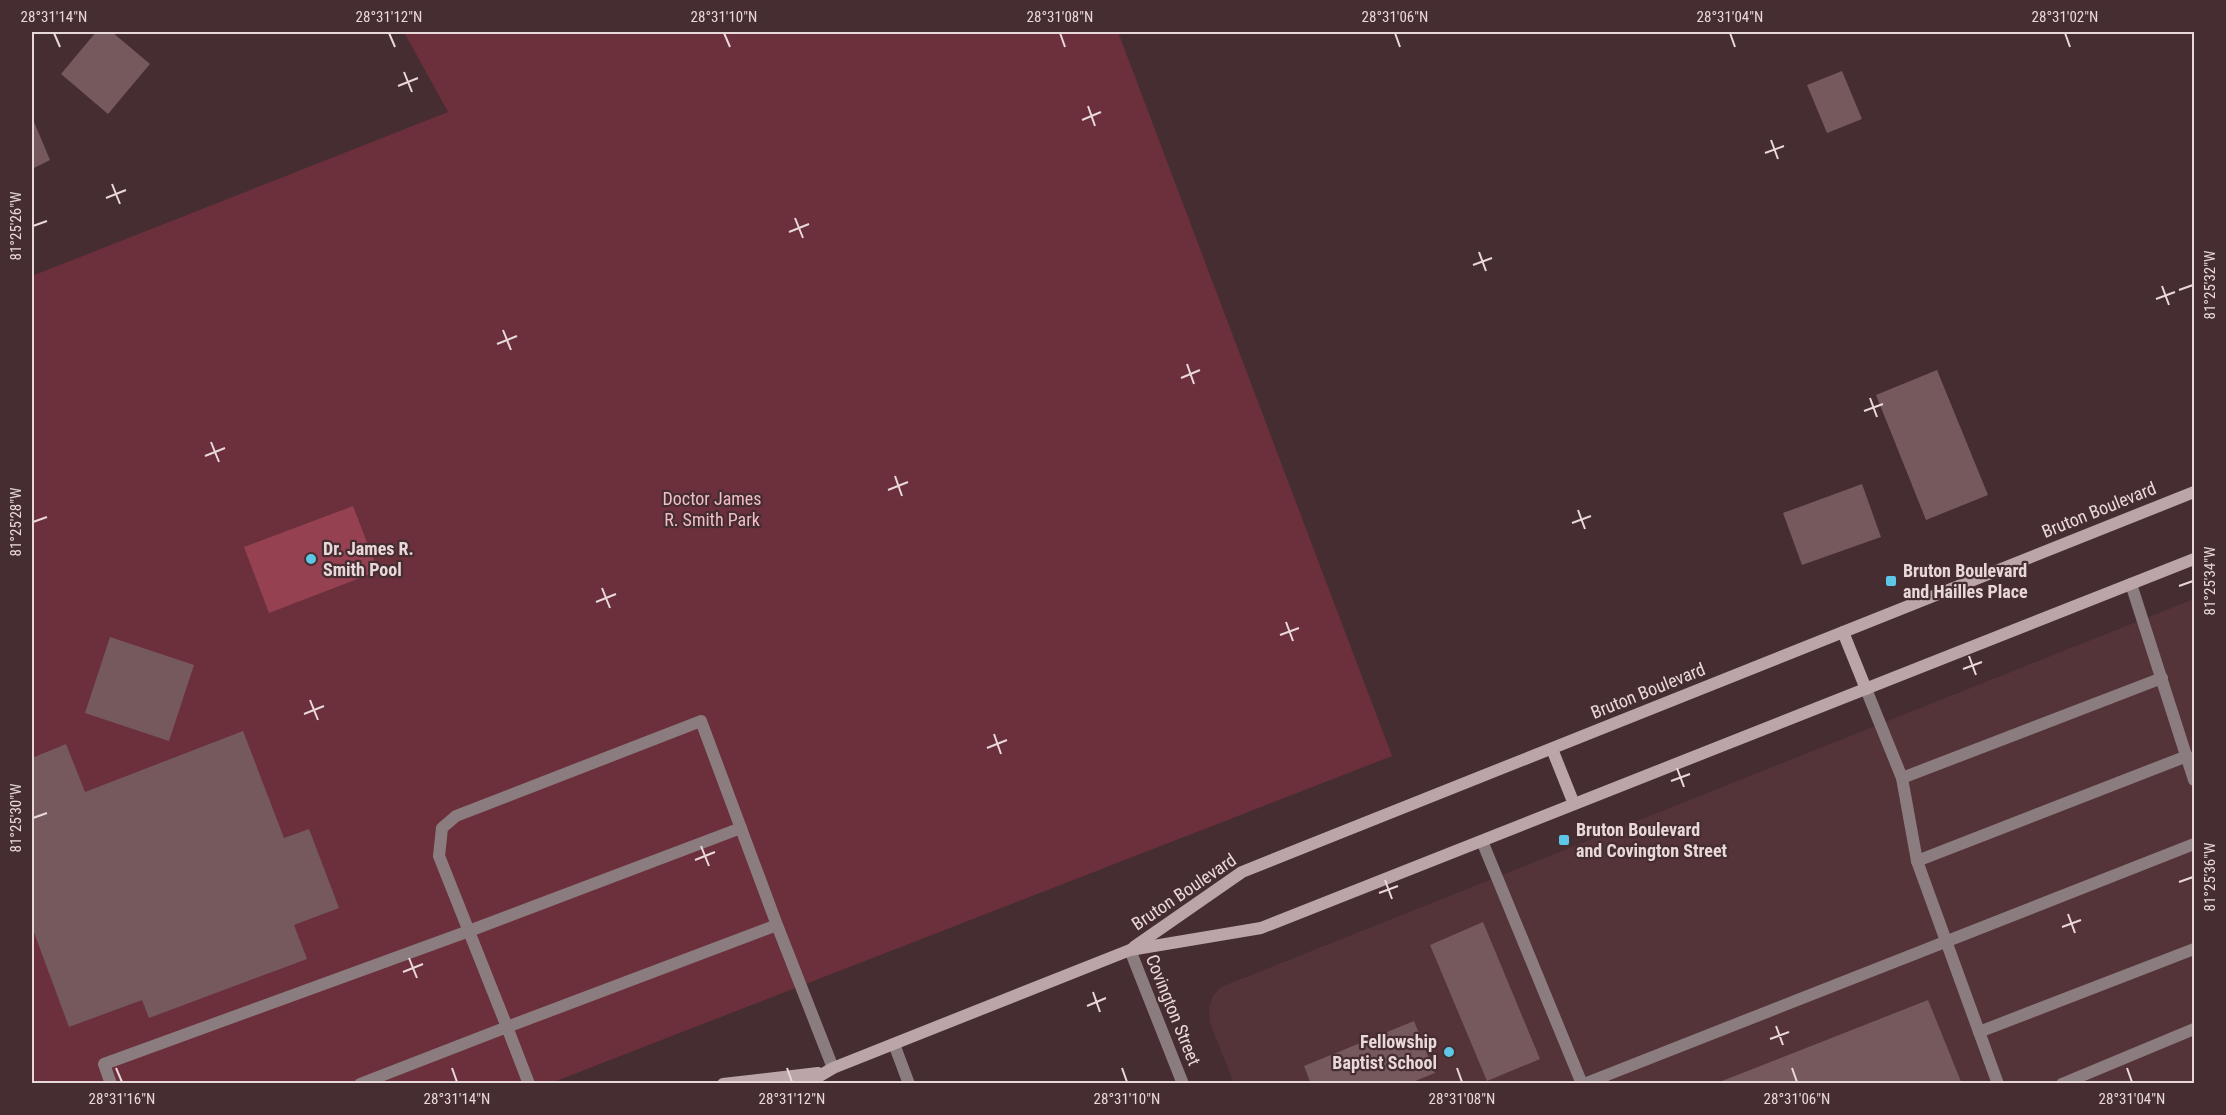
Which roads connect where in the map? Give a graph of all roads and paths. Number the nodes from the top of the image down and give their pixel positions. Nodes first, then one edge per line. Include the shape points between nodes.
1 (2194, 492) edge
2 (2194, 559) edge
3 (2131, 584) junction
4 (1843, 632) junction
5 (2162, 678) junction
6 (1866, 689) junction
7 (1552, 748) junction
8 (2187, 756) junction
9 (1902, 778) junction
10 (2194, 780) edge
11 (1574, 804) junction
12 (741, 828) junction
13 (1482, 841) junction
14 (2194, 844) edge
15 (1917, 861) junction
16 (777, 925) junction
17 (469, 932) junction
18 (1946, 942) junction
19 (2194, 949) edge
20 (1130, 950) junction
21 (507, 1027) junction
22 (2194, 1029) edge
23 (1979, 1032) junction
24 (894, 1044) junction
25 (833, 1068) junction
26 (819, 1073) junction
27 (111, 1083) edge
28 (360, 1083) edge
29 (529, 1083) edge
30 (723, 1083) edge
31 (806, 1083) edge
32 (909, 1083) edge
33 (1183, 1083) edge
34 (1583, 1083) edge
35 (1998, 1083) edge
36 (2062, 1083) edge

1 - 4 street, Bruton Boulevard
2 - 3 street, Bruton Boulevard
3 - 5 street
3 - 6 street, Bruton Boulevard
4 - 6 street
4 - 7 street, Bruton Boulevard
5 - 8 street
5 - 9 street
6 - 9 street
6 - 11 street, Bruton Boulevard
7 - 11 street
7 - 20 street, Bruton Boulevard via 1242,872
8 - 10 street
8 - 15 street
9 - 15 street
11 - 13 street, Bruton Boulevard
12 - 16 street
12 - 17 street
12 - 17 street via 701,721 456,816 442,828 439,856
13 - 20 street, Bruton Boulevard via 1261,928
13 - 34 street
14 - 18 street
15 - 18 street
16 - 21 street
16 - 25 street
17 - 21 street
17 - 27 street via 104,1064
18 - 23 street
18 - 34 street
19 - 23 street
20 - 24 street, Bruton Boulevard
20 - 33 street, Covington Street
21 - 28 street
21 - 29 street
22 - 36 street
23 - 35 street
24 - 25 street, Bruton Boulevard
24 - 32 street
25 - 26 street, Bruton Boulevard
26 - 30 street, Bruton Boulevard
26 - 31 street, Bruton Boulevard

